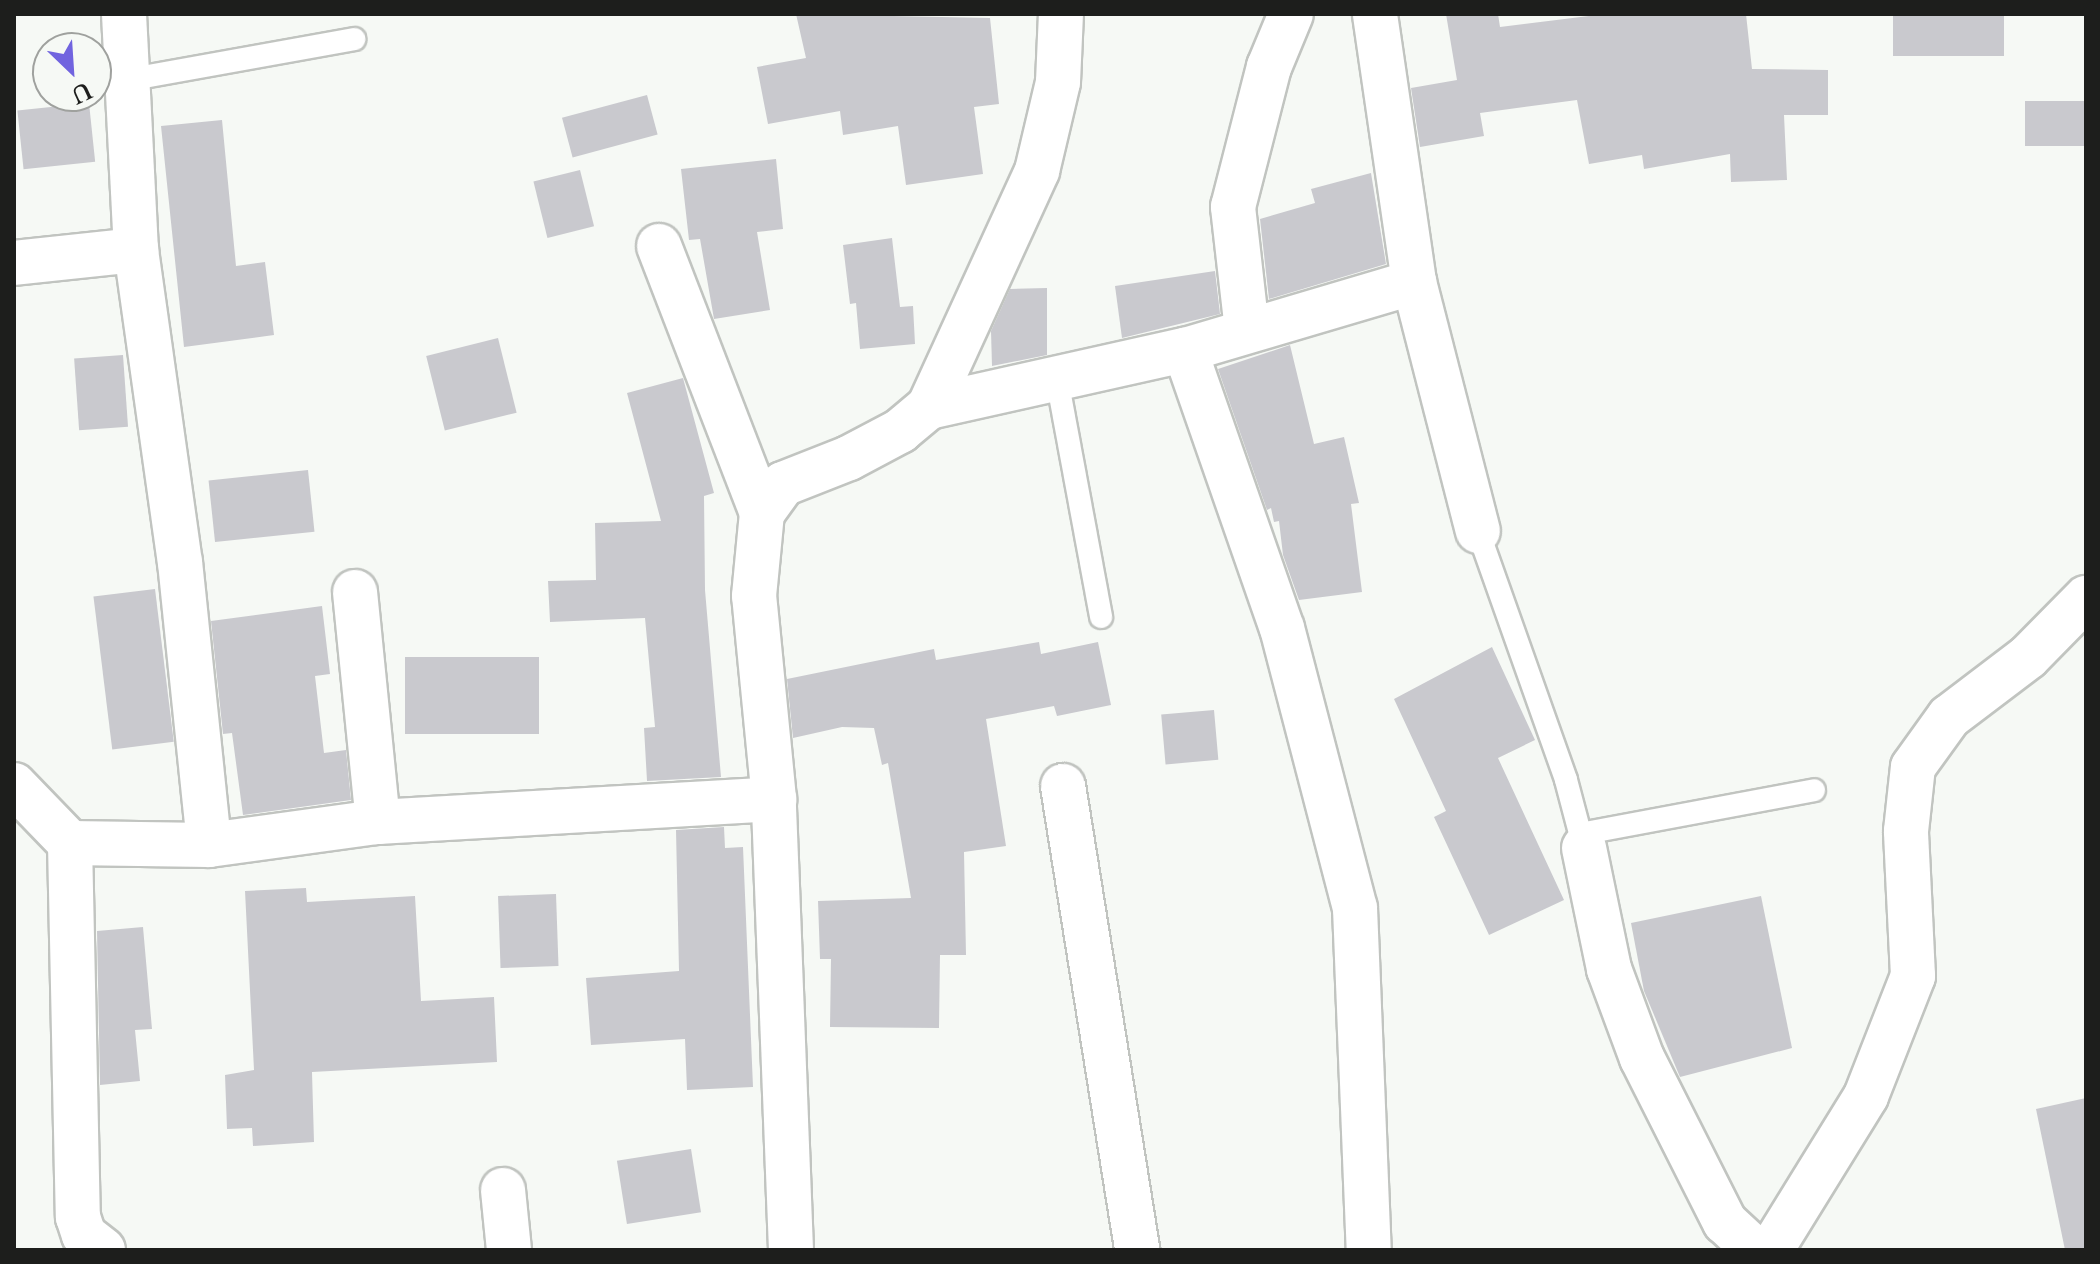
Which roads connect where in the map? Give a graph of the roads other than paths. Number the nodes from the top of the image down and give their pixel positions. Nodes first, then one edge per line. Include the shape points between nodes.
1 (124, 14) edge
2 (1061, 14) edge
3 (1291, 14) edge
4 (1375, 14) edge
5 (354, 39) dead end
6 (127, 80) junction
7 (659, 246) dead end
8 (136, 250) junction
9 (14, 263) edge
10 (1414, 282) junction
11 (1247, 330) junction
12 (1185, 350) junction
13 (1057, 379) junction
14 (929, 407) junction
15 (762, 513) junction
16 (1478, 531) joint
17 (355, 592) dead end
18 (2086, 598) edge
19 (1101, 617) dead end
20 (14, 785) edge
21 (1063, 786) dead end
22 (1814, 790) dead end
23 (774, 799) junction
24 (378, 822) junction
25 (1582, 841) junction
26 (70, 843) junction
27 (209, 845) junction
28 (503, 1190) dead end
29 (103, 1250) edge
30 (509, 1250) edge
31 (791, 1250) edge
32 (1137, 1250) edge
33 (1369, 1250) edge
34 (1755, 1250) edge
35 (1771, 1250) edge

1 - 6 street
2 - 14 street via 1058,82 1037,171
3 - 11 street via 1269,67 1233,207
4 - 10 street
5 - 6 lane
6 - 8 street
7 - 15 street
8 - 9 street
8 - 27 street via 180,562
10 - 11 street
10 - 16 street
11 - 12 street
12 - 13 street
12 - 33 street via 1282,628 1355,908
13 - 14 street
13 - 19 lane
14 - 15 street via 900,431 849,458 783,484
15 - 23 street via 754,596
16 - 25 lane
17 - 24 street
18 - 35 street via 2028,657 1949,717 1913,767 1906,831 1913,976 1866,1096
20 - 26 street
21 - 32 street
22 - 25 lane
23 - 24 street
23 - 31 street
24 - 27 street
25 - 34 street via 1609,969 1642,1058 1725,1222
26 - 27 street
26 - 29 street via 78,1217 84,1235
28 - 30 street

